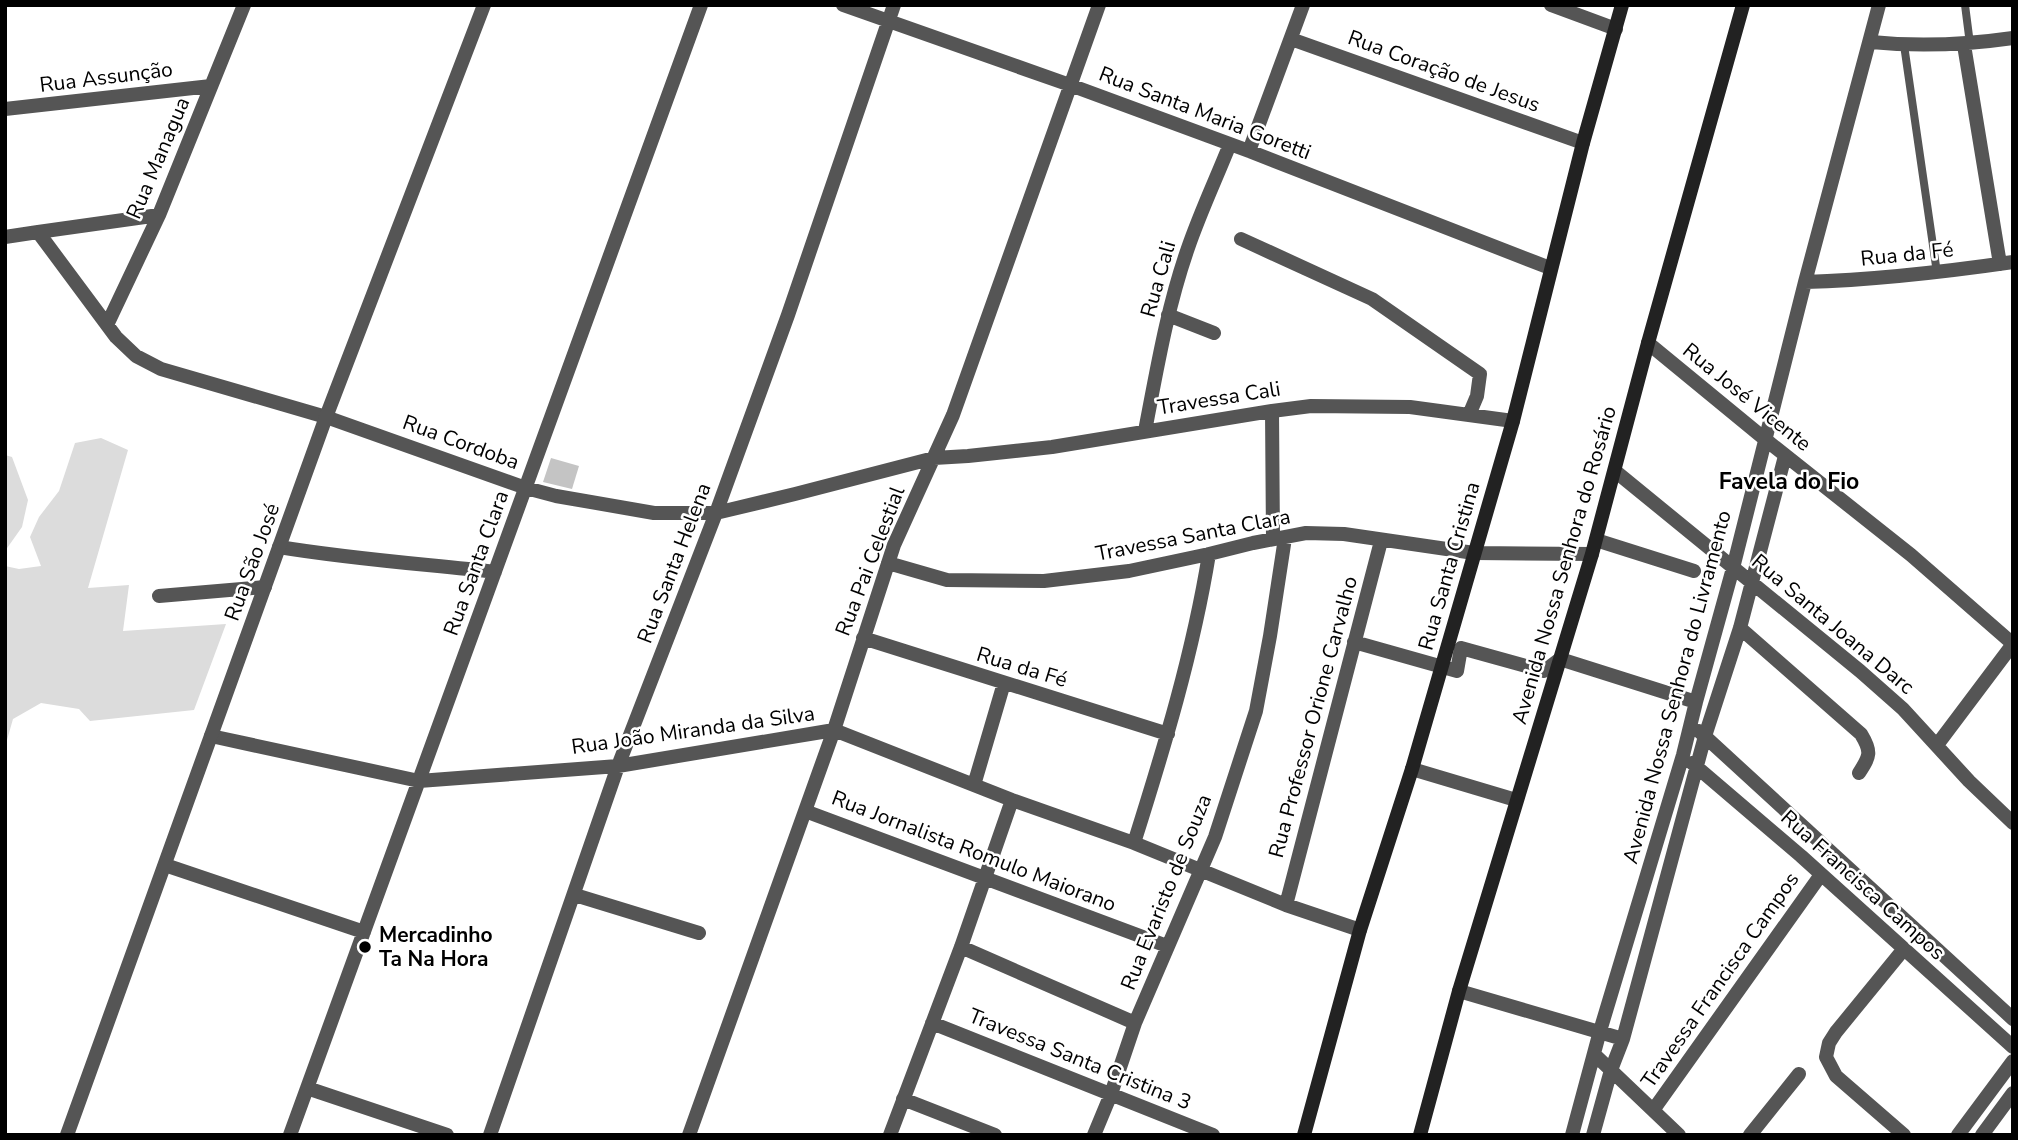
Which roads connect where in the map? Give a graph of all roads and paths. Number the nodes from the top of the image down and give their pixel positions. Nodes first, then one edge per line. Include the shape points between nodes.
1 (244, 5) edge
2 (484, 5) edge
3 (701, 5) edge
4 (843, 5) edge
5 (894, 5) edge
6 (1099, 5) edge
7 (1303, 5) edge
8 (1551, 5) edge
9 (1622, 5) edge
10 (1743, 5) edge
11 (1879, 5) edge
12 (1965, 5) edge
13 (888, 21) junction
14 (1616, 29) junction
15 (2013, 38) edge
16 (1291, 39) junction
17 (1871, 42) junction
18 (1967, 44) junction
19 (1904, 45) junction
20 (1070, 85) junction
21 (211, 86) junction
22 (5, 109) edge
23 (1583, 143) junction
24 (1230, 144) junction
25 (1249, 151) junction
26 (159, 215) junction
27 (38, 232) junction
28 (5, 237) edge
29 (1241, 239) dead end
30 (2006, 263) edge
31 (1550, 268) junction
32 (1937, 273) junction
33 (1805, 282) junction
34 (1168, 315) junction
35 (107, 325) junction
36 (1214, 333) dead end
37 (1648, 343) junction
38 (1272, 411) junction
39 (1469, 415) junction
40 (326, 417) junction
41 (1513, 421) junction
42 (1145, 431) junction
43 (1766, 440) junction
44 (1786, 456) junction
45 (934, 458) junction
46 (1615, 471) junction
47 (526, 488) junction
48 (716, 513) junction
49 (1279, 538) junction
50 (1381, 541) junction
51 (279, 547) junction
52 (1594, 547) junction
53 (1474, 553) junction
54 (1209, 554) junction
55 (888, 563) junction
56 (1733, 568) junction
57 (1694, 571) dead end
58 (495, 572) junction
59 (1752, 583) junction
60 (265, 587) junction
61 (159, 596) dead end
62 (1740, 628) junction
63 (863, 638) junction
64 (1354, 642) junction
65 (2013, 644) edge
66 (1560, 659) junction
67 (1441, 667) junction
68 (1003, 683) junction
69 (1696, 702) junction
70 (1692, 724) junction
71 (834, 730) junction
72 (1168, 734) junction
73 (211, 736) junction
74 (1705, 736) junction
75 (1937, 745) junction
76 (1684, 755) junction
77 (618, 766) junction
78 (1698, 768) junction
79 (1412, 769) junction
80 (1859, 773) dead end
81 (419, 781) junction
82 (974, 785) junction
83 (1012, 800) junction
84 (1516, 800) junction
85 (805, 811) junction
86 (2013, 823) edge
87 (1134, 843) junction
88 (165, 865) junction
89 (1200, 869) junction
90 (1820, 876) junction
91 (985, 878) junction
92 (575, 894) junction
93 (1286, 905) junction
94 (1360, 930) junction
95 (364, 932) junction
96 (699, 933) dead end
97 (1167, 946) junction
98 (961, 947) junction
99 (1903, 950) junction
100 (1459, 991) junction
101 (2013, 1019) edge
102 (932, 1023) junction
103 (1135, 1023) junction
104 (1600, 1031) junction
105 (1623, 1038) junction
106 (2013, 1047) edge
107 (1595, 1055) junction
108 (2013, 1060) edge
109 (1611, 1070) junction
110 (1799, 1074) dead end
111 (307, 1088) junction
112 (2013, 1093) edge
113 (1111, 1094) junction
114 (904, 1099) junction
115 (1654, 1109) junction
116 (993, 1134) edge
117 (67, 1135) edge
118 (290, 1135) edge
119 (447, 1135) edge
120 (490, 1135) edge
121 (689, 1135) edge
122 (890, 1135) edge
123 (1094, 1135) edge
124 (1213, 1135) edge
125 (1304, 1135) edge
126 (1420, 1135) edge
127 (1572, 1135) edge
128 (1593, 1135) edge
129 (1679, 1135) edge
130 (1750, 1135) edge
131 (1904, 1135) edge
132 (1958, 1135) edge
133 (1982, 1135) edge

1 - 21 street, Rua Managua
2 - 40 street, Rua São José
3 - 47 street, Rua Santa Clara
4 - 13 street, Rua Santa Maria Goretti
5 - 13 street, Rua Santa Helena
6 - 20 street, Rua Pai Celestial
7 - 16 street
8 - 14 street
9 - 14 main road, Rua Santa Cristina
10 - 37 main road, Avenida Nossa Senhora do Rosário
11 - 17 street, Avenida Nossa Senhora do Livramento
12 - 18 lane
13 - 20 street, Rua Santa Maria Goretti
13 - 48 street, Rua Santa Helena
14 - 23 main road, Rua Santa Cristina
15 - 18 street
16 - 23 street, Rua Coração de Jesus
16 - 25 street
17 - 19 street
17 - 33 street, Avenida Nossa Senhora do Livramento
18 - 19 street
18 - 30 street
19 - 32 lane
20 - 24 street, Rua Santa Maria Goretti
20 - 45 street, Rua Pai Celestial
21 - 22 street, Rua Assunção
21 - 26 street, Rua Managua
23 - 31 main road, Rua Santa Cristina
24 - 25 street, Rua Santa Maria Goretti
24 - 34 street, Rua Cali via 1188,249
25 - 31 street, Rua Santa Maria Goretti
26 - 27 street
26 - 35 street, Rua Managua
27 - 28 street
27 - 35 street, Rua Cordoba
29 - 39 street via 1372,299 1480,374
30 - 32 street, Rua da Fé
31 - 41 main road, Rua Santa Cristina
32 - 33 street, Rua da Fé
33 - 43 street, Avenida Nossa Senhora do Livramento
34 - 36 street
34 - 42 street, Rua Cali
35 - 40 street, Rua Cordoba via 126,347 161,369
37 - 43 street, Rua José Vicente
37 - 46 main road, Avenida Nossa Senhora do Rosário
38 - 39 street, Travessa Cali via 1311,406 1409,407
38 - 42 street, Travessa Cali
38 - 49 street, Rua Evaristo de Souza
39 - 41 street, Travessa Cali
40 - 47 street, Rua Cordoba
40 - 51 street, Rua São José
41 - 53 main road, Rua Santa Cristina
42 - 45 street, Travessa Cali via 1052,447
43 - 44 street, Rua José Vicente
43 - 56 street, Avenida Nossa Senhora do Livramento
44 - 59 street, Avenida Nossa Senhora do Livramento
44 - 65 street, Rua José Vicente
45 - 48 street, Rua Cordoba
45 - 55 street, Rua Pai Celestial
46 - 52 main road, Avenida Nossa Senhora do Rosário
46 - 56 street, Rua Santa Joana Darc
47 - 48 street, Rua Cordoba via 654,513
47 - 58 street, Rua Santa Clara
48 - 77 street, Rua Santa Helena
49 - 50 street, Travessa Santa Clara via 1344,534
49 - 54 street, Travessa Santa Clara
49 - 89 street, Rua Evaristo de Souza via 1270,636 1256,711
50 - 53 street, Travessa Santa Clara
50 - 64 street, Rua Professor Orione Carvalho
51 - 58 street
51 - 60 street, Rua São José
52 - 53 street, Travessa Santa Clara
52 - 57 street, Travessa Santa Clara
52 - 66 main road, Avenida Nossa Senhora do Rosário
53 - 67 main road, Rua Santa Cristina
54 - 55 street, Travessa Santa Clara via 1044,582 947,580
54 - 72 street
55 - 63 street, Rua Pai Celestial
56 - 59 street, Rua Santa Joana Darc
56 - 69 street, Avenida Nossa Senhora do Livramento
58 - 81 street, Rua Santa Clara
59 - 62 street, Avenida Nossa Senhora do Livramento
59 - 75 street, Rua Santa Joana Darc via 1860,671
60 - 61 street
60 - 73 street, Rua São José
62 - 74 street, Avenida Nossa Senhora do Livramento
62 - 80 street via 1861,734 1869,753
63 - 68 street, Rua da Fé
63 - 71 street, Rua Pai Celestial
64 - 67 street
64 - 93 street, Rua Professor Orione Carvalho
65 - 75 street
66 - 67 street via 1544,671 1461,648 1457,671
66 - 69 street
66 - 84 main road, Avenida Nossa Senhora do Rosário
67 - 79 main road, Rua Santa Cristina
68 - 72 street, Rua da Fé
68 - 82 street
69 - 70 street, Avenida Nossa Senhora do Livramento
70 - 74 street, Rua Francisca Campos
70 - 76 street, Avenida Nossa Senhora do Livramento
71 - 77 street, Rua João Miranda da Silva
71 - 82 street, Rua João Miranda da Silva
71 - 85 street, Rua Pai Celestial
72 - 87 street
73 - 81 street, Rua João Miranda da Silva
73 - 88 street, Rua São José
74 - 78 street, Avenida Nossa Senhora do Livramento
74 - 101 street, Rua Francisca Campos
75 - 86 street, Rua Santa Joana Darc
76 - 78 street, Rua Francisca Campos
76 - 104 street, Avenida Nossa Senhora do Livramento
77 - 81 street, Rua João Miranda da Silva
77 - 92 street, Rua Santa Helena
78 - 90 street, Rua Francisca Campos
78 - 105 street, Avenida Nossa Senhora do Livramento
79 - 84 street
79 - 94 main road, Rua Santa Cristina
81 - 95 street, Rua Santa Clara
82 - 83 street, Rua João Miranda da Silva
83 - 87 street, Rua João Miranda da Silva
83 - 91 street
84 - 100 main road, Avenida Nossa Senhora do Rosário
85 - 91 street, Rua Jornalista Romulo Maiorano
85 - 121 street, Rua Pai Celestial
87 - 89 street, Rua João Miranda da Silva
88 - 95 street
88 - 117 street, Rua São José
89 - 93 street, Rua João Miranda da Silva
89 - 97 street, Rua Evaristo de Souza
90 - 99 street, Rua Francisca Campos
90 - 115 street, Travessa Francisca Campos
91 - 97 street, Rua Jornalista Romulo Maiorano
91 - 98 street
92 - 96 street
92 - 120 street, Rua Santa Helena
93 - 94 street, Rua João Miranda da Silva
94 - 125 main road, Rua Santa Cristina
95 - 111 street, Rua Santa Clara
97 - 103 street, Rua Evaristo de Souza
98 - 102 street
98 - 103 street
99 - 106 street, Rua Francisca Campos
99 - 131 street via 1836,1032 1826,1057 1845,1084
100 - 104 street
100 - 126 main road, Avenida Nossa Senhora do Rosário
102 - 113 street, Travessa Santa Cristina 3
102 - 114 street
103 - 113 street, Rua Evaristo de Souza
104 - 105 street
104 - 107 street, Avenida Nossa Senhora do Livramento
105 - 109 street, Avenida Nossa Senhora do Livramento
107 - 109 street
107 - 127 street, Avenida Nossa Senhora do Livramento
108 - 132 street
109 - 115 street
109 - 128 street, Avenida Nossa Senhora do Livramento
110 - 130 street
111 - 118 street, Rua Santa Clara
111 - 119 street
112 - 133 street
113 - 123 street, Rua Evaristo de Souza
113 - 124 street, Travessa Santa Cristina 3
114 - 116 street
114 - 122 street
115 - 129 street

